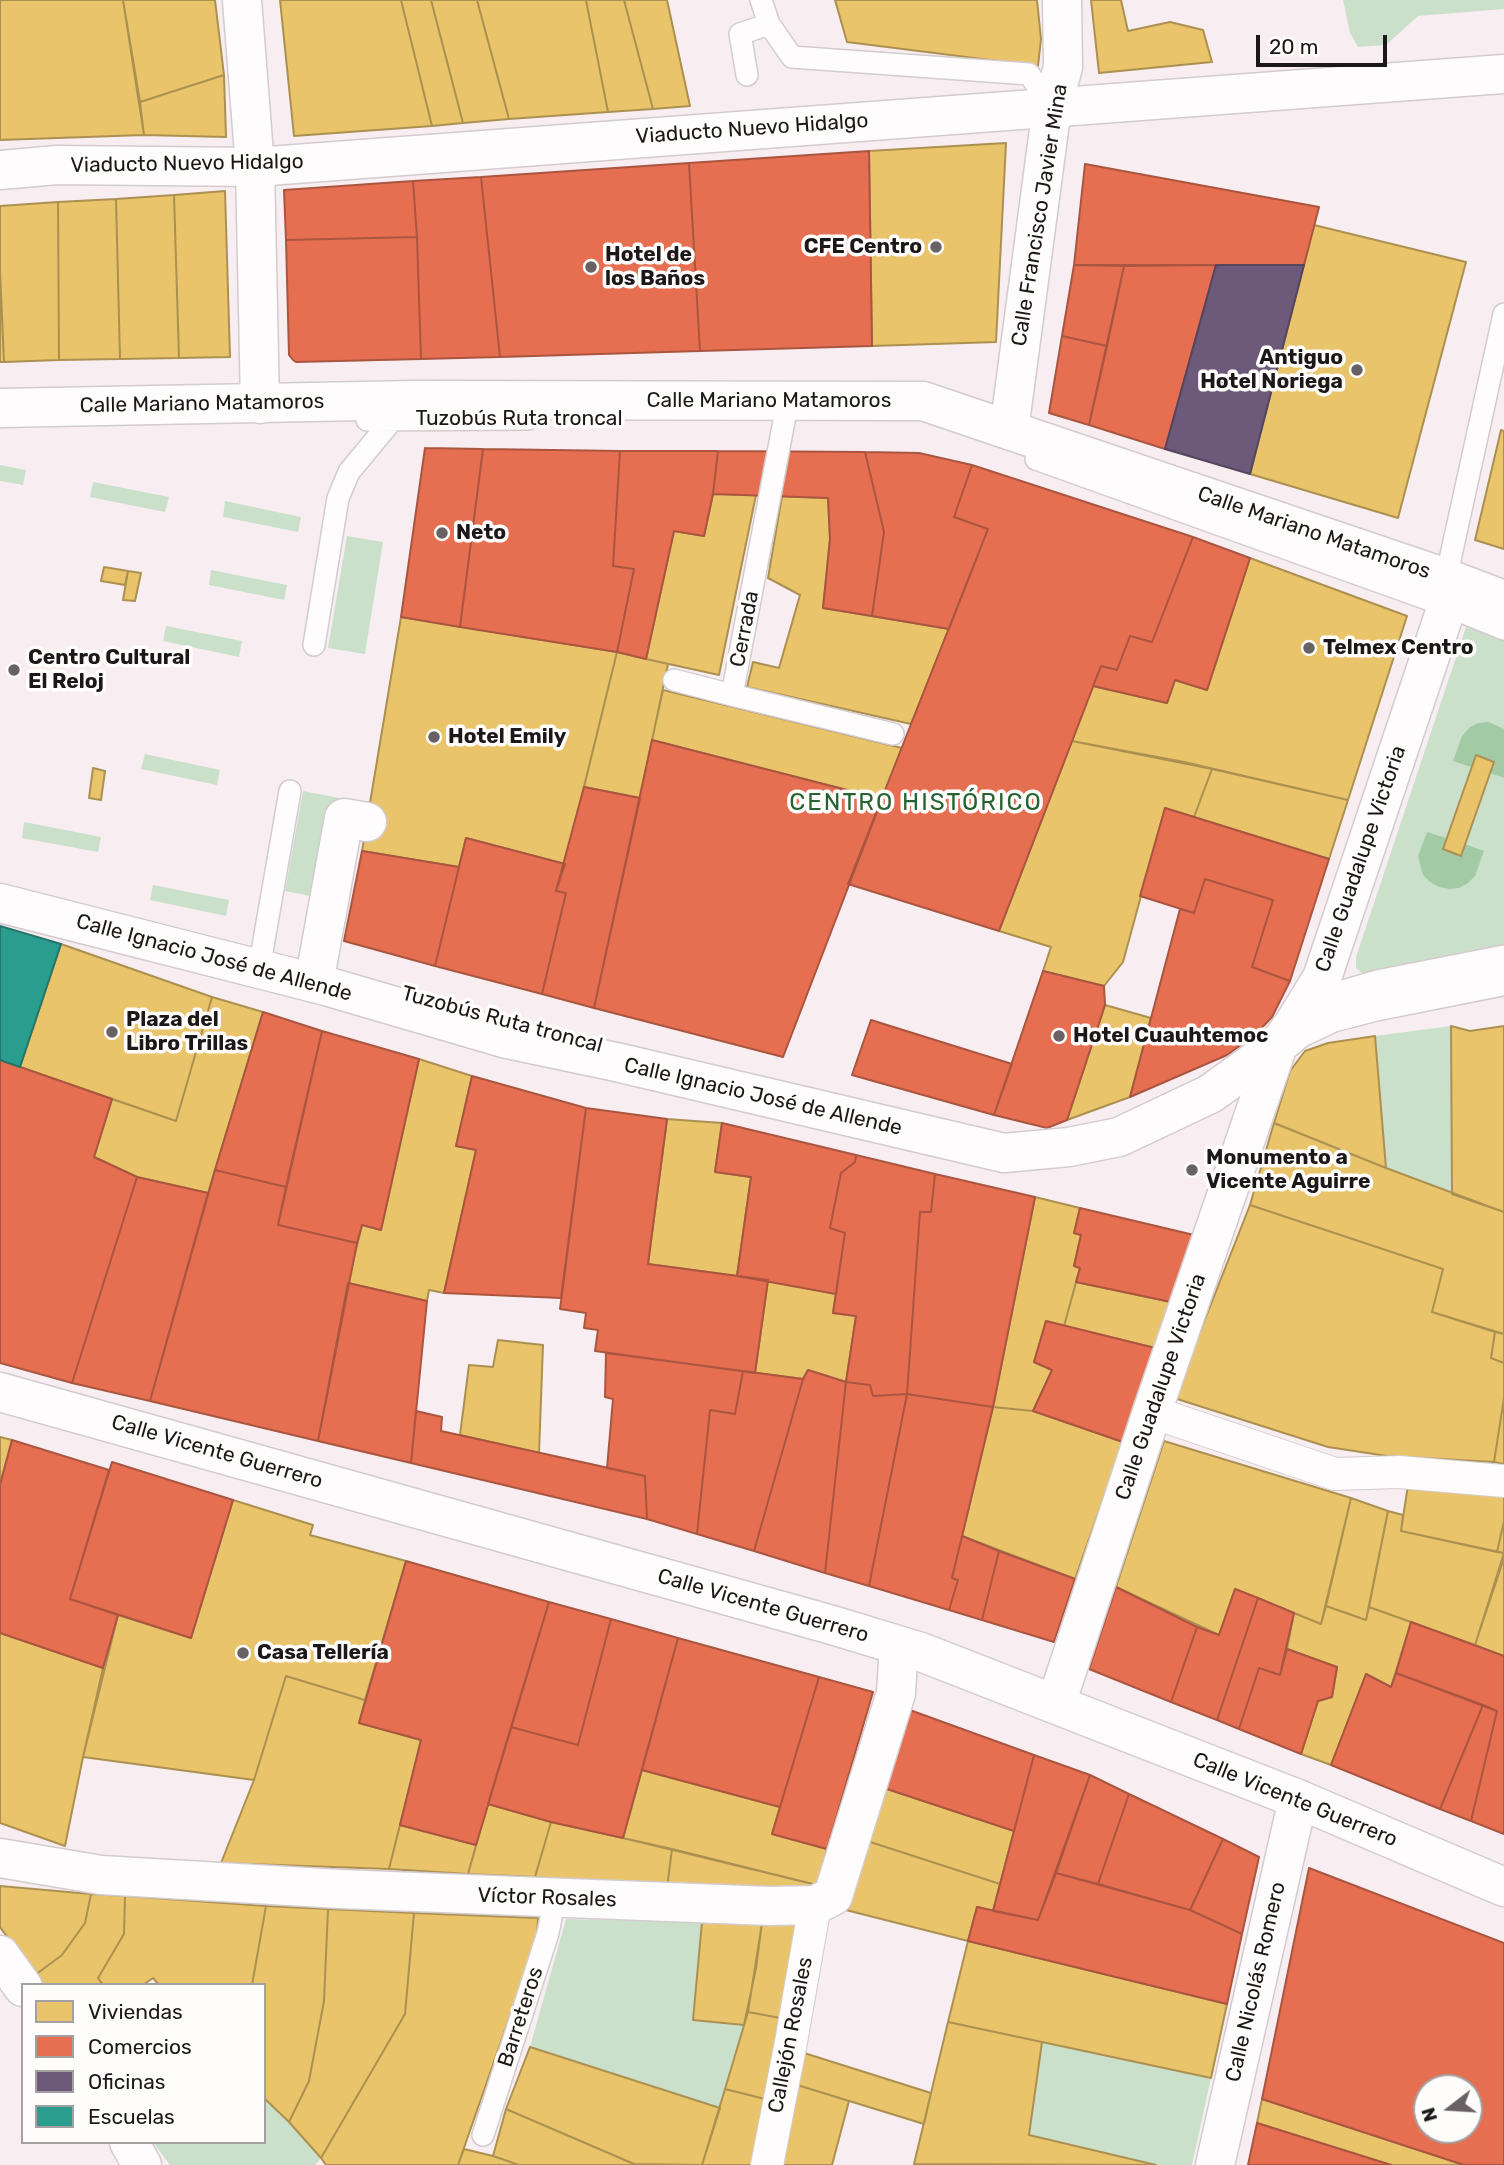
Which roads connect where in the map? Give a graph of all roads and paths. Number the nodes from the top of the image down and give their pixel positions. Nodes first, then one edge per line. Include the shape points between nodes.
1 (243, 0) edge
2 (761, 0) edge
3 (1062, 0) edge
4 (769, 24) junction
5 (1504, 74) edge
6 (747, 75) dead end
7 (1052, 107) junction
8 (255, 167) junction
9 (0, 170) edge
10 (1504, 314) edge
11 (260, 404) junction
12 (0, 408) edge
13 (404, 410) junction
14 (786, 410) junction
15 (0, 425) edge
16 (1009, 430) junction
17 (1447, 592) junction
18 (1504, 600) edge
19 (1504, 629) edge
20 (314, 645) dead end
21 (674, 680) dead end
22 (732, 695) junction
23 (893, 734) dead end
24 (290, 791) dead end
25 (367, 822) dead end
26 (0, 892) edge
27 (0, 903) edge
28 (1504, 956) edge
29 (261, 962) junction
30 (316, 976) junction
31 (1504, 976) edge
32 (1286, 1035) junction
33 (0, 1392) edge
34 (1152, 1412) junction
35 (1504, 1480) edge
36 (899, 1646) junction
37 (1056, 1704) junction
38 (1298, 1799) junction
39 (0, 1858) edge
40 (1504, 1886) edge
41 (555, 1898) junction
42 (815, 1905) junction
43 (0, 1955) edge
44 (21, 1984) edge
45 (483, 2135) dead end
46 (130, 2144) edge
47 (142, 2165) edge
48 (766, 2165) edge
49 (1215, 2165) edge

1 - 8 street
2 - 4 lane
3 - 7 street, Calle Francisco Javier Mina via 1063,67
4 - 6 lane via 740,34
4 - 7 lane via 792,57 1029,74
5 - 7 street, Viaducto Nuevo Hidalgo
7 - 8 street, Viaducto Nuevo Hidalgo
7 - 16 street, Calle Francisco Javier Mina
8 - 9 street, Viaducto Nuevo Hidalgo via 57,165
8 - 11 street
10 - 17 lane, Calle Guadalupe Victoria
11 - 12 street, Calle Mariano Matamoros
11 - 13 street, Calle Mariano Matamoros
13 - 14 street, Calle Mariano Matamoros
13 - 15 lane, Tuzobús Ruta troncal
13 - 20 lane via 349,472 338,498
14 - 16 street, Calle Mariano Matamoros via 923,401
14 - 17 lane via 921,418
14 - 22 lane, Cerrada
16 - 17 street, Calle Mariano Matamoros
17 - 18 street, Calle Mariano Matamoros
17 - 19 lane
17 - 32 street, Calle Guadalupe Victoria via 1322,978
21 - 22 lane
22 - 23 lane, Cerrada
24 - 29 lane
25 - 30 street via 344,818
26 - 29 lane
27 - 29 street, Calle Ignacio José de Allende
28 - 32 lane via 1343,991 1316,1006
29 - 30 street, Calle Ignacio José de Allende
30 - 32 street, Calle Ignacio José de Allende via 507,1039 1004,1153 1119,1137 1210,1094
31 - 32 street, Calle Ignacio José de Allende via 1331,1013
32 - 34 street, Calle Guadalupe Victoria
33 - 36 street, Calle Vicente Guerrero
34 - 35 street via 1335,1474 1399,1472
34 - 37 street, Calle Guadalupe Victoria
36 - 37 street, Calle Vicente Guerrero
36 - 42 street via 896,1693 833,1896
37 - 38 street, Calle Vicente Guerrero
38 - 40 street, Calle Vicente Guerrero
38 - 49 street, Calle Nicolás Romero
39 - 41 street, Víctor Rosales via 101,1875
41 - 42 street, Víctor Rosales
41 - 45 lane, Barreteros
42 - 48 street, Callejón Rosales
43 - 44 street
46 - 47 street

